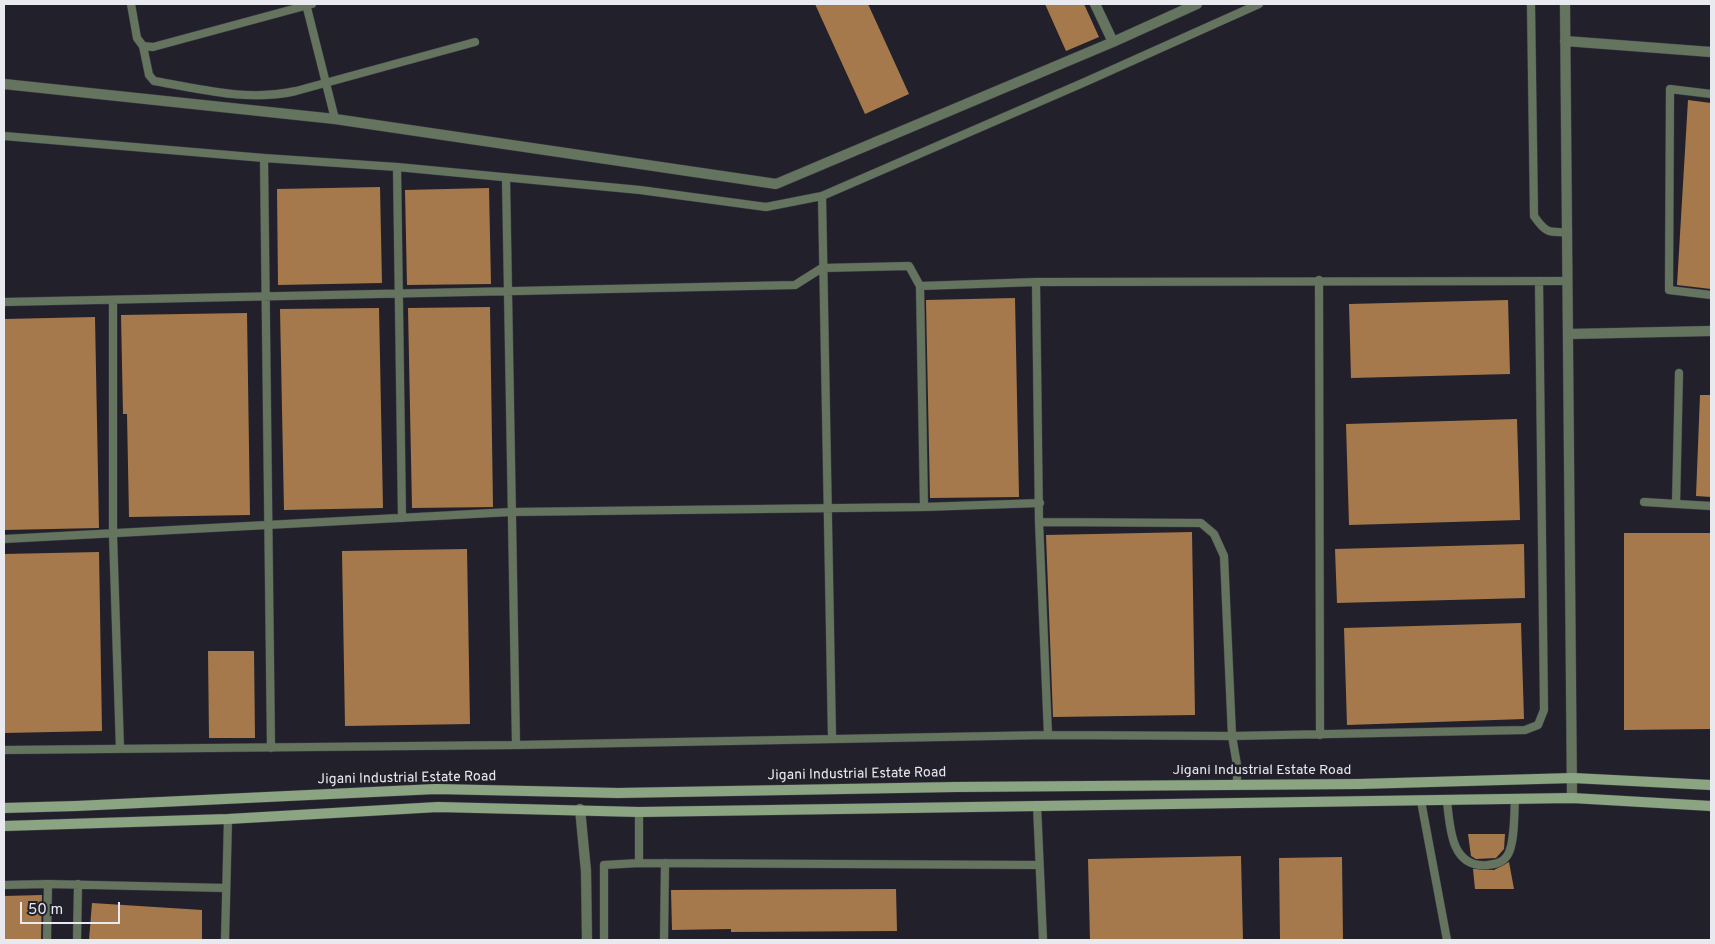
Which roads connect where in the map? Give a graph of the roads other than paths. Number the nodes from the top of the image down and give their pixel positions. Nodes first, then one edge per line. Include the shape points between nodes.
1 (131, 4) edge
2 (308, 4) edge
3 (1095, 4) edge
4 (1197, 4) edge
5 (1259, 4) edge
6 (1531, 4) edge
7 (1565, 4) edge
8 (1565, 41) junction
9 (475, 42) dead end
10 (1113, 42) junction
11 (142, 46) junction
12 (1711, 52) edge
13 (326, 83) junction
14 (4, 84) edge
15 (1711, 94) edge
16 (335, 119) junction
17 (4, 136) edge
18 (264, 158) junction
19 (397, 167) junction
20 (506, 178) junction
21 (822, 196) junction
22 (1568, 232) junction
23 (822, 268) junction
24 (1319, 280) junction
25 (1539, 281) junction
26 (1568, 281) junction
27 (1036, 282) junction
28 (920, 286) junction
29 (507, 292) junction
30 (400, 294) junction
31 (1711, 295) edge
32 (267, 296) junction
33 (113, 301) junction
34 (4, 302) edge
35 (1711, 331) edge
36 (1569, 334) junction
37 (1680, 373) dead end
38 (1644, 502) dead end
39 (1040, 503) junction
40 (1676, 504) junction
41 (1711, 506) edge
42 (924, 507) junction
43 (829, 508) junction
44 (511, 512) junction
45 (402, 518) junction
46 (1039, 522) junction
47 (270, 524) junction
48 (113, 535) junction
49 (4, 539) edge
50 (1048, 735) junction
51 (1320, 735) junction
52 (1232, 736) junction
53 (832, 738) junction
54 (516, 745) junction
55 (271, 748) junction
56 (120, 749) junction
57 (4, 750) edge
58 (1573, 778) junction
59 (1237, 785) junction
60 (1711, 786) edge
61 (1572, 798) junction
62 (1516, 799) junction
63 (1446, 800) junction
64 (1421, 801) junction
65 (1037, 805) junction
66 (1711, 806) edge
67 (4, 808) edge
68 (580, 810) junction
69 (639, 812) junction
70 (228, 819) junction
71 (4, 826) edge
72 (665, 862) junction
73 (639, 863) junction
74 (1039, 865) junction
75 (48, 884) junction
76 (78, 884) junction
77 (4, 885) edge
78 (226, 888) junction
79 (47, 940) edge
80 (77, 940) edge
81 (225, 940) edge
82 (587, 940) edge
83 (604, 940) edge
84 (664, 940) edge
85 (1043, 940) edge
86 (1447, 940) edge

1 - 11 lane via 137,38
2 - 11 lane via 153,47
2 - 13 lane
3 - 10 street
4 - 10 street
5 - 21 lane
6 - 22 lane via 1534,216 1542,228 1551,233
7 - 8 street
8 - 12 street
8 - 22 street
9 - 13 lane
10 - 16 street via 776,184
11 - 13 lane via 149,75 154,81 243,97 276,96
13 - 16 lane
14 - 16 street
15 - 31 lane via 1670,89 1669,290
17 - 18 lane
18 - 19 lane
18 - 32 lane
19 - 20 lane
19 - 30 lane
20 - 21 lane via 640,190 766,207
20 - 29 lane
21 - 23 lane
22 - 26 street
23 - 28 lane via 909,266
23 - 29 lane via 795,285
23 - 43 lane
24 - 25 lane
24 - 27 lane
24 - 51 lane
25 - 26 lane
25 - 51 lane via 1544,710 1538,725 1525,730
26 - 36 street
27 - 28 lane
27 - 39 lane
28 - 42 lane
29 - 30 lane
29 - 44 lane
30 - 32 lane
30 - 45 lane
32 - 33 lane
32 - 47 lane
33 - 34 lane
33 - 48 lane
35 - 36 street
36 - 58 street
37 - 40 lane
38 - 40 lane
39 - 42 lane
39 - 46 lane
40 - 41 lane
42 - 43 lane
43 - 44 lane
43 - 53 lane
44 - 45 lane
44 - 54 lane
45 - 47 lane
46 - 50 lane
46 - 52 lane via 1201,523 1214,534 1224,556
47 - 48 lane
47 - 55 lane
48 - 49 lane
48 - 56 lane
50 - 52 lane
50 - 53 lane
51 - 52 lane
52 - 59 lane
53 - 54 lane
54 - 55 lane
55 - 56 lane
56 - 57 lane
58 - 59 main road, Jigani Industrial Estate Road
58 - 60 main road, Jigani Industrial Estate Road
58 - 61 street
59 - 67 main road, Jigani Industrial Estate Road via 956,786 618,793 436,789
61 - 62 main road, Jigani Industrial Estate Road
61 - 66 main road, Jigani Industrial Estate Road
62 - 63 main road, Jigani Industrial Estate Road
62 - 63 lane via 1508,855 1499,864 1474,866 1463,860 1455,846
63 - 64 main road, Jigani Industrial Estate Road
64 - 65 main road, Jigani Industrial Estate Road
64 - 86 lane
65 - 69 main road, Jigani Industrial Estate Road
65 - 74 lane
68 - 69 main road, Jigani Industrial Estate Road
68 - 70 main road, Jigani Industrial Estate Road via 438,807
68 - 82 street via 586,871
69 - 73 lane
70 - 71 main road, Jigani Industrial Estate Road
70 - 78 lane
72 - 73 lane
72 - 74 lane
72 - 84 lane
73 - 83 lane via 604,865
74 - 85 lane
75 - 76 lane
75 - 77 lane
75 - 79 lane
76 - 78 lane
76 - 80 lane
78 - 81 lane

